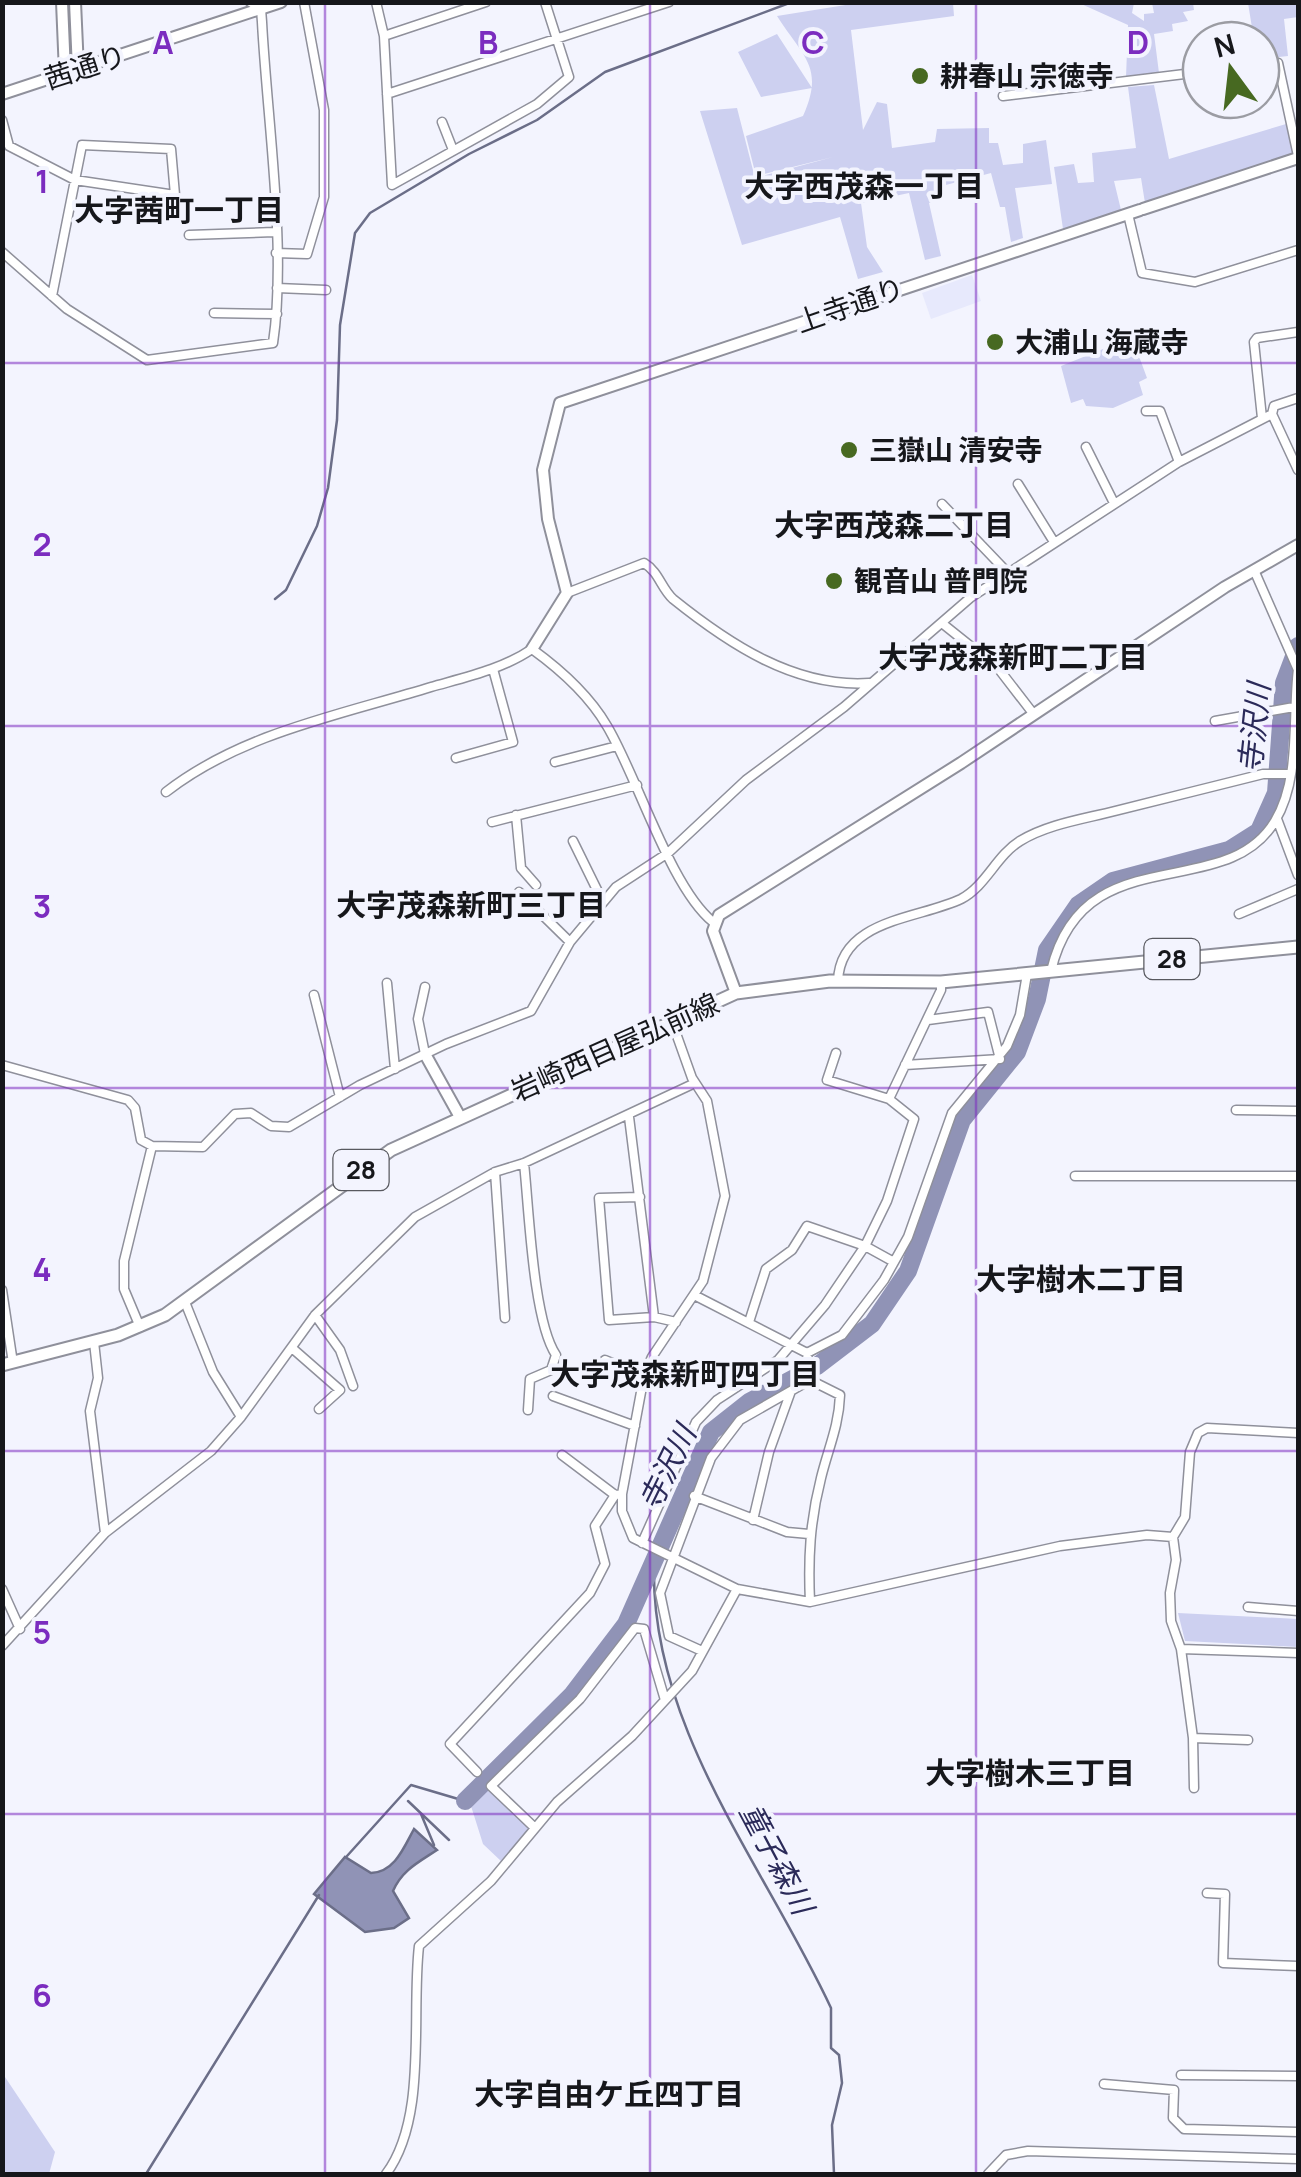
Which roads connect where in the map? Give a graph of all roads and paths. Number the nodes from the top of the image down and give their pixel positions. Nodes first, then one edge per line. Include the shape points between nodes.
1 (62, 2) edge
2 (75, 2) edge
3 (281, 2) edge
4 (304, 2) edge
5 (376, 2) edge
6 (486, 2) edge
7 (545, 2) edge
8 (669, 2) edge
9 (255, 6) edge
10 (384, 36) junction
11 (557, 39) junction
12 (78, 69) junction
13 (65, 73) junction
14 (1181, 74) edge
15 (1281, 77) edge
16 (2, 94) edge
17 (387, 94) junction
18 (1003, 96) dead end
19 (2, 120) edge
20 (442, 122) dead end
21 (9, 146) junction
22 (453, 150) junction
23 (2, 156) edge
24 (1298, 157) edge
25 (75, 180) junction
26 (1128, 214) junction
27 (274, 232) junction
28 (189, 235) dead end
29 (1298, 250) edge
30 (2, 252) edge
31 (276, 252) junction
32 (276, 288) junction
33 (326, 290) dead end
34 (52, 296) junction
35 (214, 312) dead end
36 (277, 314) junction
37 (1298, 332) edge
38 (1298, 398) edge
39 (1146, 411) dead end
40 (1267, 416) junction
41 (1086, 448) dead end
42 (1179, 462) junction
43 (1298, 470) edge
44 (1018, 484) dead end
45 (1114, 503) junction
46 (942, 504) dead end
47 (1054, 542) junction
48 (1298, 545) edge
49 (1254, 570) junction
50 (1008, 573) junction
51 (568, 593) junction
52 (944, 624) junction
53 (532, 649) junction
54 (492, 668) junction
55 (1298, 669) edge
56 (871, 683) junction
57 (1294, 706) junction
58 (1032, 712) junction
59 (1214, 721) dead end
60 (618, 746) junction
61 (456, 758) dead end
62 (555, 762) dead end
63 (1289, 774) junction
64 (637, 785) junction
65 (166, 792) dead end
66 (516, 816) junction
67 (1277, 819) junction
68 (492, 822) dead end
69 (573, 841) dead end
70 (668, 854) junction
71 (1298, 874) edge
72 (536, 885) dead end
73 (1298, 889) edge
74 (519, 892) dead end
75 (603, 902) junction
76 (1238, 914) dead end
77 (713, 922) junction
78 (570, 942) junction
79 (1298, 946) edge
80 (1049, 971) junction
81 (1029, 973) junction
82 (838, 981) junction
83 (941, 982) junction
84 (387, 983) dead end
85 (425, 987) dead end
86 (736, 993) junction
87 (314, 995) dead end
88 (671, 1020) junction
89 (928, 1020) junction
90 (836, 1053) dead end
91 (425, 1054) junction
92 (1000, 1059) junction
93 (2, 1065) edge
94 (905, 1065) junction
95 (395, 1068) junction
96 (695, 1083) junction
97 (340, 1096) junction
98 (889, 1099) junction
99 (1236, 1110) dead end
100 (1298, 1111) edge
101 (629, 1116) junction
102 (460, 1117) junction
103 (152, 1146) junction
104 (524, 1164) junction
105 (495, 1172) junction
106 (1074, 1176) dead end
107 (1298, 1176) edge
108 (640, 1198) junction
109 (865, 1246) junction
110 (894, 1262) junction
111 (2, 1290) edge
112 (696, 1296) junction
113 (186, 1302) junction
114 (315, 1315) junction
115 (654, 1317) junction
116 (505, 1318) dead end
117 (676, 1322) junction
118 (749, 1322) junction
119 (140, 1327) junction
120 (94, 1342) junction
121 (792, 1343) junction
122 (292, 1348) junction
123 (807, 1355) junction
124 (8, 1364) edge
125 (593, 1370) dead end
126 (644, 1376) junction
127 (809, 1378) junction
128 (353, 1386) dead end
129 (791, 1391) junction
130 (553, 1396) dead end
131 (319, 1409) dead end
132 (528, 1410) dead end
133 (241, 1417) junction
134 (634, 1426) junction
135 (1298, 1433) edge
136 (562, 1455) dead end
137 (618, 1495) junction
138 (694, 1496) junction
139 (753, 1520) junction
140 (105, 1532) junction
141 (809, 1534) junction
142 (1173, 1538) junction
143 (645, 1544) junction
144 (670, 1555) junction
145 (2, 1589) edge
146 (738, 1589) junction
147 (810, 1602) junction
148 (1248, 1607) dead end
149 (1298, 1611) edge
150 (20, 1629) junction
151 (2, 1646) edge
152 (1182, 1649) junction
153 (702, 1651) junction
154 (1298, 1652) edge
155 (667, 1698) junction
156 (1193, 1738) junction
157 (1248, 1740) dead end
158 (478, 1772) dead end
159 (1194, 1788) dead end
160 (535, 1828) junction
161 (1208, 1893) dead end
162 (1298, 1966) edge
163 (1181, 2074) dead end
164 (1298, 2076) edge
165 (1104, 2084) dead end
166 (1298, 2132) edge
167 (1298, 2159) edge
168 (386, 2174) edge
169 (988, 2174) edge

1 - 13 street
2 - 12 street
3 - 9 street, 茜通り
4 - 31 street via 324,110 324,196 306,254
5 - 10 street
6 - 10 street
7 - 11 street
8 - 11 street
9 - 12 street, 茜通り
9 - 27 street
10 - 17 street
11 - 17 street
11 - 22 street via 569,77 537,104
12 - 13 street, 茜通り
13 - 16 street, 茜通り
14 - 18 street
15 - 24 street
17 - 22 street via 392,185
19 - 21 street
20 - 22 street
21 - 23 street
21 - 25 street
24 - 26 street, 上寺通り
25 - 25 street via 108,185 175,195 170,149 82,145
25 - 34 street
26 - 29 street via 1142,273 1196,282
26 - 51 street, 上寺通り via 560,403 544,470 548,519
27 - 28 street
27 - 31 street
30 - 34 street
31 - 32 street
32 - 33 street
32 - 36 street
34 - 36 street via 147,360 263,347 273,343
35 - 36 street
37 - 40 street via 1254,342
38 - 40 street via 1274,406
39 - 42 street via 1160,411
40 - 42 street
40 - 43 street
41 - 45 street
42 - 45 street
44 - 47 street
45 - 47 street
46 - 50 street
47 - 50 street
48 - 49 street
49 - 55 street
49 - 58 street
50 - 52 street
51 - 53 street
51 - 56 street via 644,563 668,595 740,650 810,681
52 - 56 street
52 - 58 street via 998,668
53 - 54 street
53 - 60 street via 584,696
54 - 61 street via 514,742
54 - 65 street via 263,738 206,764
55 - 57 street
56 - 70 street via 746,780
57 - 59 street
57 - 63 street
58 - 77 street
60 - 62 street
60 - 64 street
63 - 67 street
63 - 82 street via 1065,823 1020,840 972,893 869,931 845,955
64 - 66 street
64 - 70 street
66 - 68 street
66 - 72 street via 521,868
67 - 71 street
67 - 80 street via 1228,859 1141,877 1086,907
69 - 75 street
70 - 75 street
70 - 77 street
73 - 76 street
74 - 78 street
75 - 78 street
77 - 86 street
78 - 91 street via 531,1011
79 - 80 main road, 岩崎西目屋弘前線 / 28
80 - 81 main road, 岩崎西目屋弘前線 / 28
81 - 83 main road, 岩崎西目屋弘前線 / 28
81 - 92 street
82 - 83 main road, 岩崎西目屋弘前線 / 28
82 - 86 main road, 岩崎西目屋弘前線 / 28
83 - 89 street
84 - 95 street
85 - 91 street via 418,1018
86 - 88 main road, 岩崎西目屋弘前線 / 28
87 - 97 street
88 - 96 street
88 - 102 main road, 岩崎西目屋弘前線 / 28
89 - 92 street via 988,1012
89 - 94 street
90 - 98 street via 827,1080
91 - 95 street
91 - 102 street
92 - 94 street
92 - 110 street via 952,1113
93 - 103 street via 128,1100 142,1140
94 - 98 street
95 - 97 street
96 - 101 street
96 - 112 street via 707,1101 724,1196
97 - 103 street via 289,1127 240,1113 203,1148
98 - 109 street via 914,1120 888,1201
99 - 100 street
101 - 104 street
101 - 108 street
102 - 113 main road, 岩崎西目屋弘前線 / 28 via 342,1182
103 - 119 street via 124,1262 124,1289
104 - 105 street
104 - 132 street via 542,1316 556,1355 551,1370 530,1379
105 - 114 street via 416,1216
105 - 116 street
106 - 107 street
108 - 115 street
108 - 115 street via 599,1198 609,1320
109 - 110 street
109 - 118 street via 806,1226 792,1250 766,1269
109 - 121 street
110 - 123 street via 842,1334
111 - 124 street
112 - 117 street
112 - 118 street
113 - 119 main road, 岩崎西目屋弘前線 / 28
113 - 133 street via 213,1372
114 - 122 street
114 - 128 street via 340,1350
115 - 117 street
117 - 126 street
118 - 121 street
119 - 120 main road, 岩崎西目屋弘前線 / 28
120 - 124 main road, 岩崎西目屋弘前線 / 28
120 - 140 street via 98,1378 90,1411
121 - 123 street
121 - 143 street via 696,1422
122 - 131 street via 340,1390
122 - 133 street
123 - 127 street
125 - 126 street via 605,1360
126 - 134 street
127 - 129 street
127 - 141 street via 840,1395 839,1426
129 - 138 street via 740,1420 711,1458
129 - 139 street
130 - 134 street
133 - 140 street via 211,1451
134 - 137 street
135 - 142 street via 1198,1433 1185,1517
136 - 137 street
137 - 143 street via 626,1524
137 - 158 street via 595,1526 605,1564 590,1593 450,1744
138 - 139 street
138 - 144 street
139 - 141 street
140 - 150 street
141 - 147 street
142 - 147 street via 1060,1546
142 - 152 street via 1170,1622
143 - 144 street
144 - 146 street
144 - 153 street via 660,1593 668,1636
145 - 150 street
146 - 147 street
146 - 153 street
148 - 149 street
150 - 151 street
152 - 154 street
152 - 156 street
153 - 155 street
155 - 160 street
155 - 160 street via 644,1629 635,1628 580,1699 491,1786
156 - 157 street
156 - 159 street
160 - 168 street via 491,1881 419,1946 406,2140
161 - 162 street via 1225,1894 1224,1963
163 - 164 street
165 - 166 street via 1174,2090 1173,2118 1184,2129
167 - 169 street via 1028,2151 1006,2155

